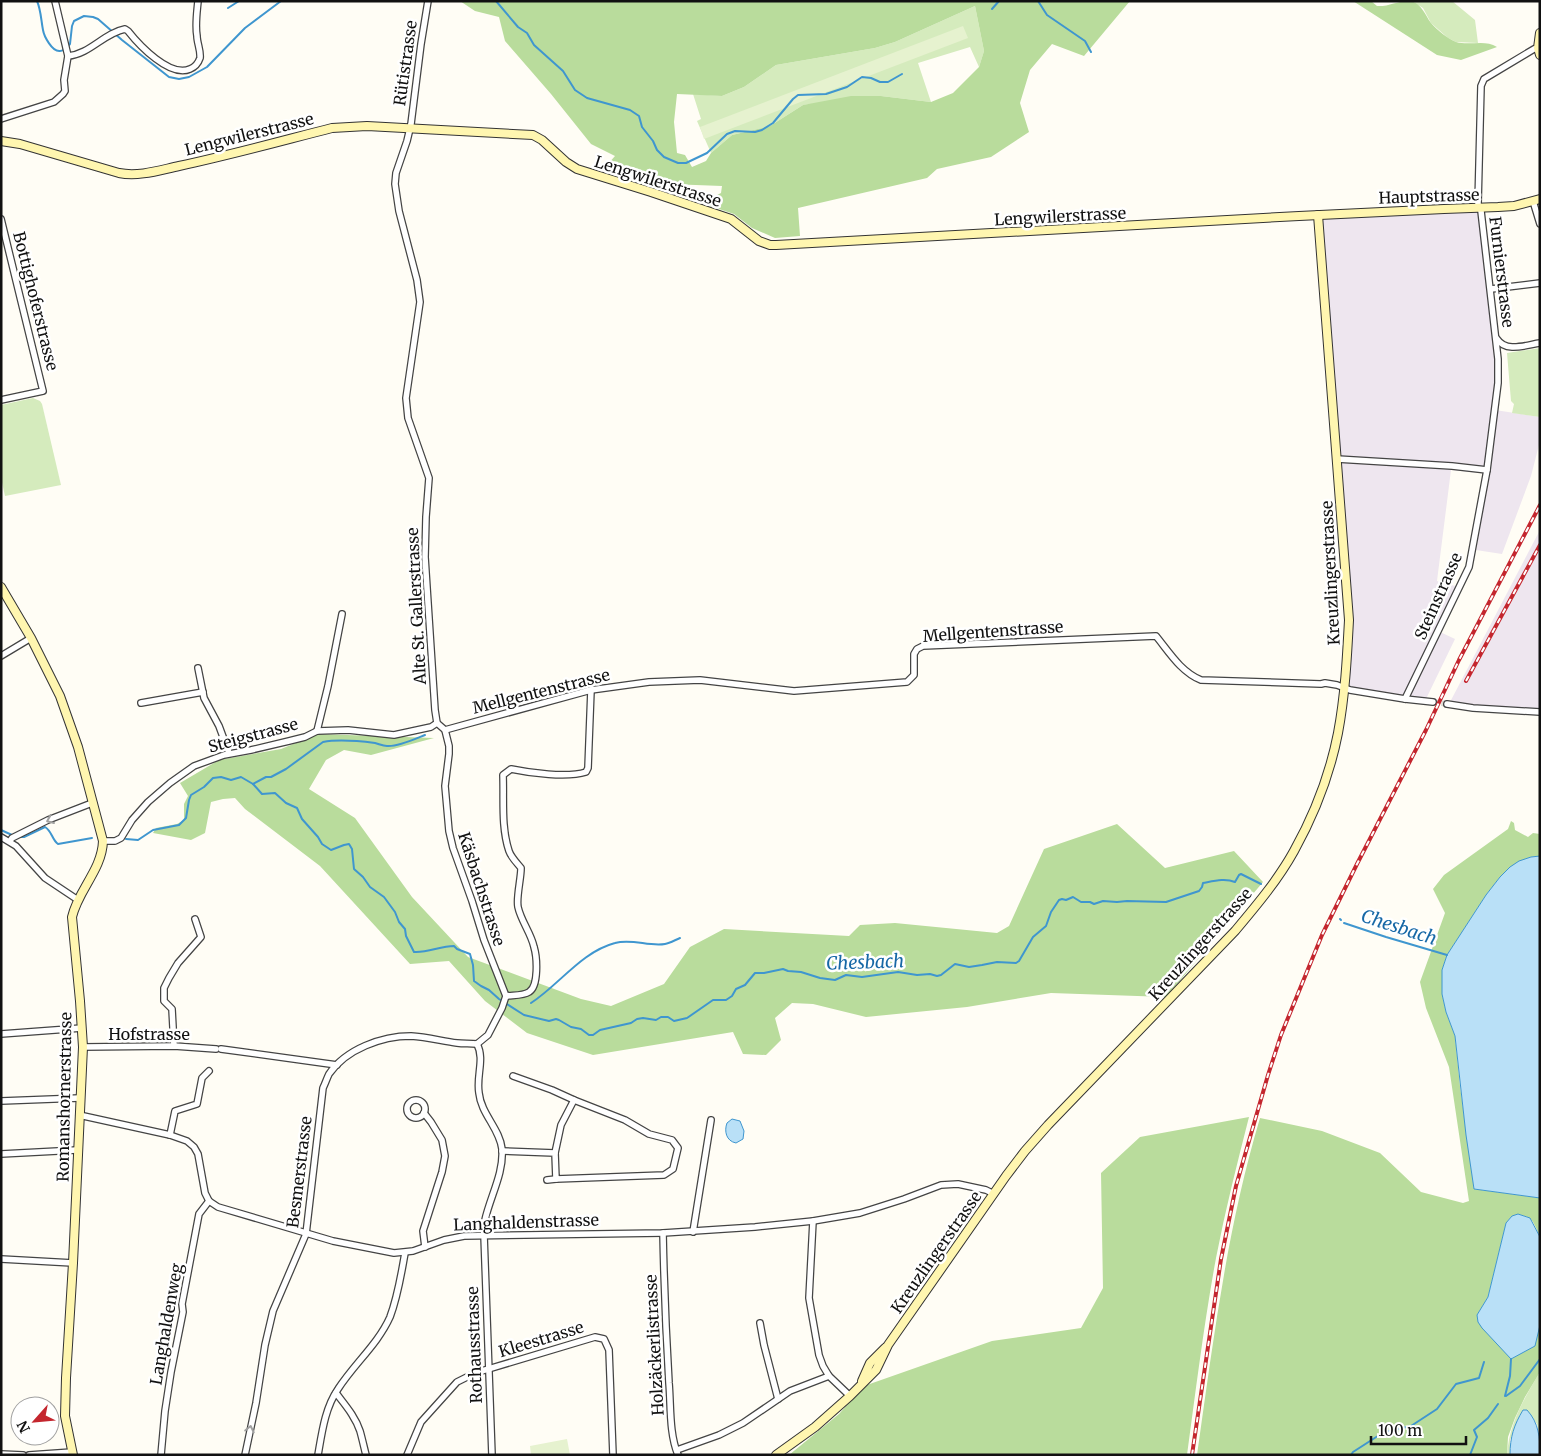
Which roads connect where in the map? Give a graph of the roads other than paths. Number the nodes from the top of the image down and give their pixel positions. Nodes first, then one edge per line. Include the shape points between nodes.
1 (54, 1) edge
2 (198, 1) edge
3 (428, 1) edge
4 (1540, 33) edge
5 (1539, 52) edge
6 (68, 54) junction
7 (1, 119) edge
8 (409, 128) junction
9 (1, 141) edge
10 (1537, 200) edge
11 (1480, 207) junction
12 (1318, 215) junction
13 (1, 218) edge
14 (1540, 224) edge
15 (1540, 283) edge
16 (1491, 289) junction
17 (1497, 339) junction
18 (1540, 343) edge
19 (1, 400) edge
20 (1337, 459) junction
21 (1487, 470) junction
22 (1, 587) edge
23 (342, 614) dead end
24 (32, 638) junction
25 (1, 656) edge
26 (198, 668) dead end
27 (1344, 688) junction
28 (591, 690) junction
29 (203, 692) junction
30 (1405, 699) junction
31 (1432, 702) tunnel mouth
32 (141, 703) dead end
33 (1447, 704) tunnel mouth
34 (1540, 712) edge
35 (438, 723) junction
36 (445, 730) junction
37 (317, 731) junction
38 (229, 753) junction
39 (92, 803) junction
40 (1, 837) edge
41 (10, 841) junction
42 (103, 842) junction
43 (78, 900) junction
44 (195, 919) dead end
45 (505, 1001) junction
46 (82, 1028) junction
47 (1, 1034) edge
48 (477, 1044) junction
49 (174, 1046) junction
50 (83, 1047) junction
51 (337, 1065) junction
52 (209, 1071) dead end
53 (513, 1076) dead end
54 (80, 1098) junction
55 (574, 1100) junction
56 (1, 1101) edge
57 (424, 1113) dead end
58 (79, 1115) junction
59 (711, 1120) dead end
60 (170, 1135) junction
61 (78, 1150) junction
62 (502, 1151) junction
63 (555, 1153) junction
64 (1, 1154) edge
65 (556, 1179) junction
66 (547, 1180) dead end
67 (994, 1194) junction
68 (209, 1201) junction
69 (813, 1221) junction
70 (693, 1232) junction
71 (663, 1233) junction
72 (306, 1234) junction
73 (484, 1235) junction
74 (425, 1247) junction
75 (405, 1253) junction
76 (1, 1259) edge
77 (73, 1263) junction
78 (760, 1322) dead end
79 (488, 1369) junction
80 (829, 1376) junction
81 (336, 1393) junction
82 (850, 1396) junction
83 (778, 1399) junction
84 (72, 1453) edge
85 (677, 1453) edge
86 (1, 1454) edge
87 (23, 1455) edge
88 (29, 1455) edge
89 (161, 1455) edge
90 (245, 1455) edge
91 (318, 1455) edge
92 (366, 1455) edge
93 (408, 1455) edge
94 (492, 1455) edge
95 (614, 1455) edge
96 (776, 1455) edge

1 - 6 street
2 - 6 street via 196,35 200,56 191,69 184,71 167,66 128,31 122,30 81,53
3 - 8 street, Rütistrasse
4 - 5 street
5 - 11 street, Furnierstrasse via 1534,48 1484,80 1481,86
6 - 7 street via 65,91 58,99
8 - 9 street, Lengwilerstrasse via 332,128 210,159 132,174
8 - 12 street, Lengwilerstrasse via 534,135 577,169 730,219 753,237 770,245
8 - 35 street, Alte St. Gallerstrasse via 395,184 420,302 406,398 408,418 429,478 425,557
10 - 11 street, Hauptstrasse via 1506,207
10 - 14 street
11 - 12 street, Hauptstrasse
11 - 16 street, Furnierstrasse
12 - 20 street, Kreuzlingerstrasse
13 - 19 street, Bottighoferstrasse via 43,391
15 - 16 street
16 - 17 street, Furnierstrasse
17 - 18 street via 1506,347
17 - 21 street, Steinstrasse via 1498,383
20 - 21 street
20 - 27 street, Kreuzlingerstrasse via 1349,620
21 - 30 street, Steinstrasse via 1469,567
22 - 24 street, Romanshornerstrasse
23 - 37 street
24 - 25 street
24 - 39 street, Romanshornerstrasse via 69,720
26 - 29 street
27 - 28 street, Mellgentenstrasse via 1325,683 1201,680 1182,668 1156,636 923,646 916,649 914,675 907,682 794,691 700,680 650,682
27 - 30 street
27 - 67 street, Kreuzlingerstrasse via 1337,740 1315,807 1293,852 1267,891 1235,931 1048,1125
28 - 36 street, Mellgentenstrasse
28 - 45 street via 586,772 555,774 510,769 503,775 506,836 510,853 521,868 518,905 535,948 536,976 529,992
29 - 32 street
29 - 38 street
30 - 31 street
33 - 34 street
35 - 36 street
35 - 37 street, Steigstrasse via 394,735 348,730
36 - 45 street, Käsbachstrasse via 449,754 444,786 451,840
37 - 38 street, Steigstrasse via 289,741
38 - 42 street, Steigstrasse via 194,766 148,802 121,838
39 -> 41 street via 48,820
39 - 42 street, Romanshornerstrasse
40 - 41 street
41 - 43 street via 45,878
42 - 43 street, Romanshornerstrasse via 98,865
43 - 46 street, Romanshornerstrasse via 72,922
44 - 49 street via 200,937 178,963 164,988 164,1001 172,1009
45 - 48 street via 488,1035
46 - 47 street
46 - 50 street, Romanshornerstrasse
48 - 51 street, Besmerstrasse via 420,1037 392,1038 360,1048
48 - 62 street via 481,1052 480,1100
49 - 50 street, Hofstrasse
49 - 51 street, Hofstrasse
50 - 54 street, Romanshornerstrasse
51 - 72 street, Besmerstrasse via 323,1088
52 - 60 street via 202,1078 197,1104 175,1111
53 - 55 street
54 - 56 street
54 - 58 street, Romanshornerstrasse
55 - 63 street via 561,1126
55 - 65 street via 625,1120 649,1134 672,1140 678,1148 673,1169 664,1175
57 - 74 street via 442,1140 445,1156 423,1231
58 - 60 street
58 - 61 street, Romanshornerstrasse
59 - 70 street
60 - 68 street via 188,1141 194,1147
61 - 64 street
61 - 77 street, Romanshornerstrasse
62 - 63 street
62 - 73 street, Rothausstrasse via 502,1163
63 - 65 street
65 - 66 street
67 - 69 street, Langhaldenstrasse via 958,1184 941,1185 860,1213
67 - 82 street, Kreuzlingerstrasse via 888,1346 876,1370
68 - 72 street, Langhaldenstrasse via 218,1207
68 - 89 street, Langhaldenweg via 199,1214 171,1372
69 - 70 street, Langhaldenstrasse
69 - 80 street via 809,1298 819,1356
70 - 71 street, Langhaldenstrasse
71 - 73 street, Langhaldenstrasse
71 - 85 street, Holzäckerlistrasse via 664,1299
72 - 75 street, Langhaldenstrasse via 379,1252
90 -> 72 street, Besmerstrasse via 273,1311
73 - 74 street, Langhaldenstrasse via 454,1237
73 - 79 street, Rothausstrasse
74 - 75 street, Langhaldenstrasse
75 - 81 street via 400,1286 389,1317
76 - 77 street
77 - 84 street, Romanshornerstrasse via 66,1416
78 - 83 street
79 - 93 street via 475,1373 449,1390 421,1422
79 - 94 street, Rothausstrasse
79 - 95 street, Kleestrasse via 588,1338 604,1339 609,1350
80 - 82 street
80 - 83 street
81 - 91 street via 327,1412
81 - 92 street via 355,1419
82 - 96 street, Kreuzlingerstrasse
83 - 85 street via 719,1435
84 - 88 street
86 - 87 street

